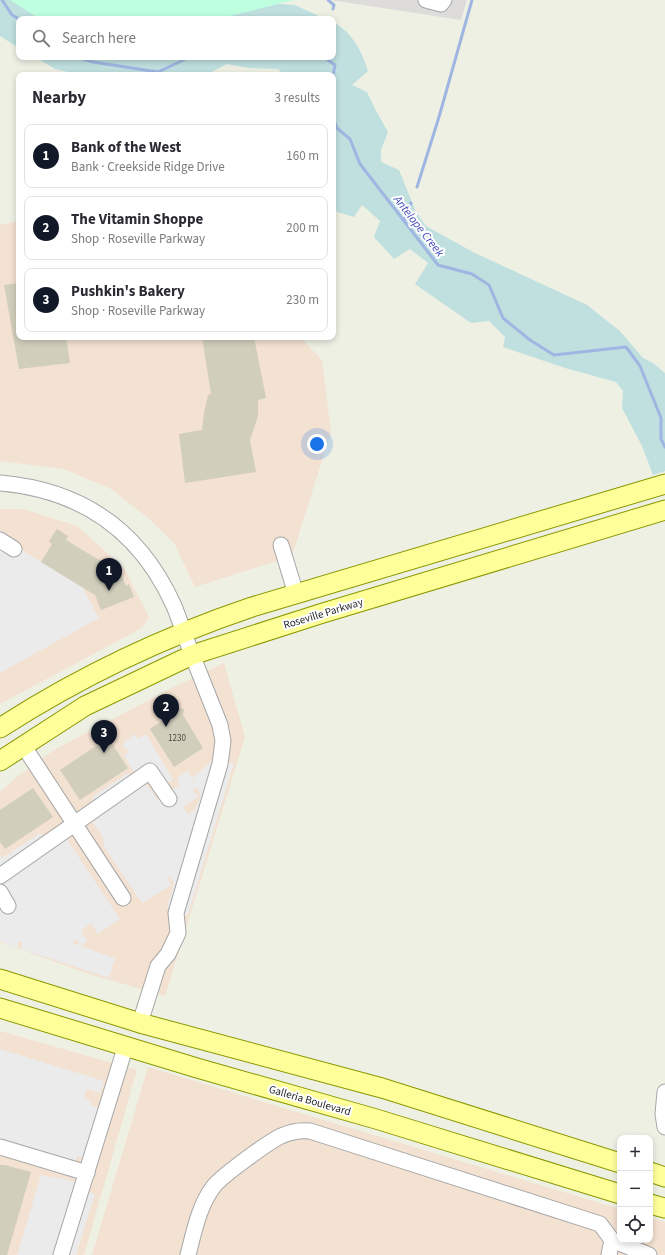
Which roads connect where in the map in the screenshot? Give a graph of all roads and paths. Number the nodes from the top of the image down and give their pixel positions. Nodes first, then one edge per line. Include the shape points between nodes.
1 (426, 0) edge
2 (444, 0) edge
3 (0, 483) edge
4 (665, 484) edge
5 (665, 510) edge
6 (0, 540) edge
7 (281, 545) dead end
8 (14, 549) dead end
9 (296, 594) junction
10 (184, 631) junction
11 (192, 655) junction
12 (0, 728) edge
13 (23, 745) junction
14 (0, 761) edge
15 (169, 799) dead end
16 (73, 824) junction
17 (0, 876) edge
18 (0, 892) edge
19 (123, 898) dead end
20 (8, 906) dead end
21 (0, 979) edge
22 (0, 1008) edge
23 (140, 1023) junction
24 (126, 1045) junction
25 (275, 1060) junction
26 (665, 1092) edge
27 (665, 1127) edge
28 (0, 1147) edge
29 (617, 1162) edge
30 (87, 1173) junction
31 (617, 1193) edge
32 (653, 1205) edge
33 (665, 1208) edge
34 (610, 1248) edge
35 (62, 1255) edge
36 (188, 1255) edge
37 (649, 1255) edge

1 - 2 street via 441,4
3 - 10 street via 49,491 88,508 114,524 146,559 173,605
4 - 9 main road
5 - 11 main road, Roseville Parkway
6 - 8 street
7 - 9 street
9 - 10 main road
10 - 11 street
10 - 12 main road via 67,687
11 - 13 main road, Roseville Parkway via 85,706
11 - 23 street via 224,741 220,764 176,913 178,932 168,954 158,966
13 - 14 main road, Roseville Parkway
13 - 16 street
15 - 16 street via 150,771
16 - 17 street
16 - 19 street
18 - 20 street
21 - 23 main road
22 - 24 main road, Galleria Boulevard
23 - 25 main road
24 - 25 main road via 133,1038 142,1037 250,1064
24 - 30 street
24 - 31 main road, Galleria Boulevard
25 - 29 main road via 382,1088
26 - 27 street
28 - 30 street
30 - 35 street
32 - 33 main road
34 - 36 street via 600,1224 310,1131 298,1130 280,1136 223,1176 213,1187 200,1214
34 - 37 street

